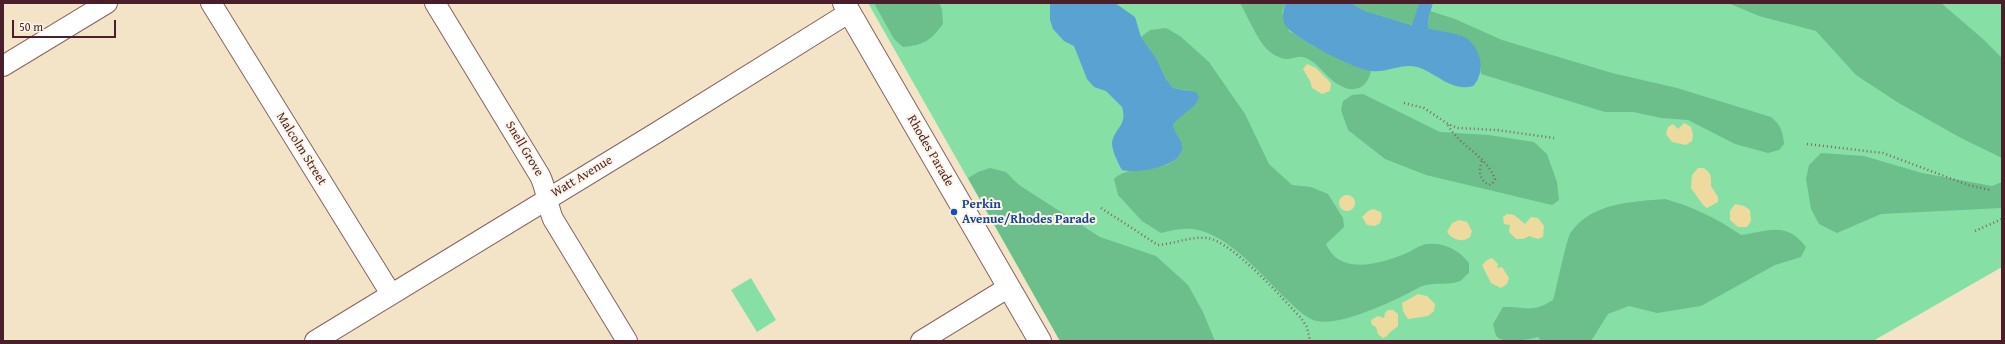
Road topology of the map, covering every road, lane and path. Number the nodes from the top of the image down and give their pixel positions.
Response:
1 (107, 3) edge
2 (211, 3) edge
3 (435, 3) edge
4 (847, 8) edge
5 (3, 66) edge
6 (1404, 103) dead end
7 (1448, 124) junction
8 (1554, 138) dead end
9 (1807, 144) dead end
10 (1482, 160) junction
11 (1990, 190) dead end
12 (547, 198) junction
13 (1101, 208) dead end
14 (2002, 219) edge
15 (1975, 232) dead end
16 (1009, 287) junction
17 (391, 294) junction
18 (315, 341) edge
19 (627, 341) edge
20 (921, 341) edge
21 (1040, 341) edge
22 (1310, 341) edge

1 - 5 street
2 - 17 street, Malcolm Street
3 - 12 street, Snell Grove
4 - 12 street, Watt Avenue
4 - 16 main road, Rhodes Parade
6 - 7 path
7 - 8 path
7 - 10 path
9 - 11 path
10 - 10 path
12 - 17 street, Watt Avenue
12 - 19 street, Snell Grove
13 - 22 path
14 - 15 path
16 - 20 street
16 - 21 main road, Rhodes Parade
17 - 18 street, Watt Avenue

